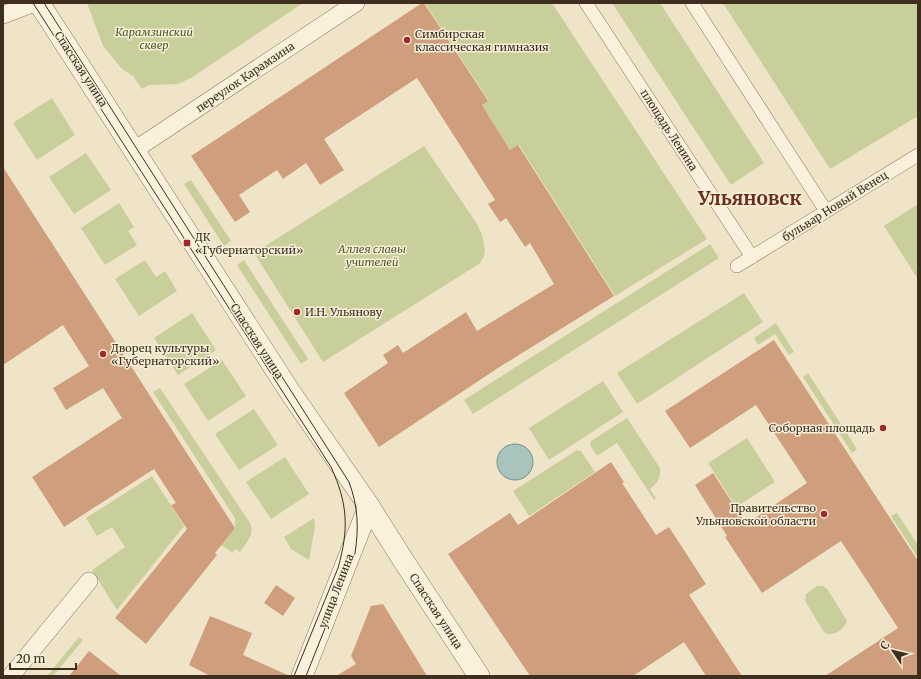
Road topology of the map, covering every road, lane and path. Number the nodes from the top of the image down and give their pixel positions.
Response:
1 (34, 3) edge
2 (39, 3) edge
3 (356, 3) edge
4 (586, 3) edge
5 (692, 3) edge
6 (3, 15) edge
7 (133, 151) junction
8 (918, 155) edge
9 (826, 211) junction
10 (752, 257) junction
11 (737, 266) dead end
12 (369, 506) junction
13 (89, 581) dead end
14 (11, 676) edge
15 (302, 676) edge
16 (479, 676) edge

1 - 6 street
2 - 7 street, Спасская улица
3 - 7 street, переулок Карамзина
4 - 10 street, площадь Ленина
5 - 9 street
7 - 12 street, Спасская улица
8 - 9 street, бульвар Новый Венец
9 - 10 street, бульвар Новый Венец
10 - 11 street, бульвар Новый Венец
12 - 15 street, улица Ленина
12 - 16 street, Спасская улица
13 - 14 street

